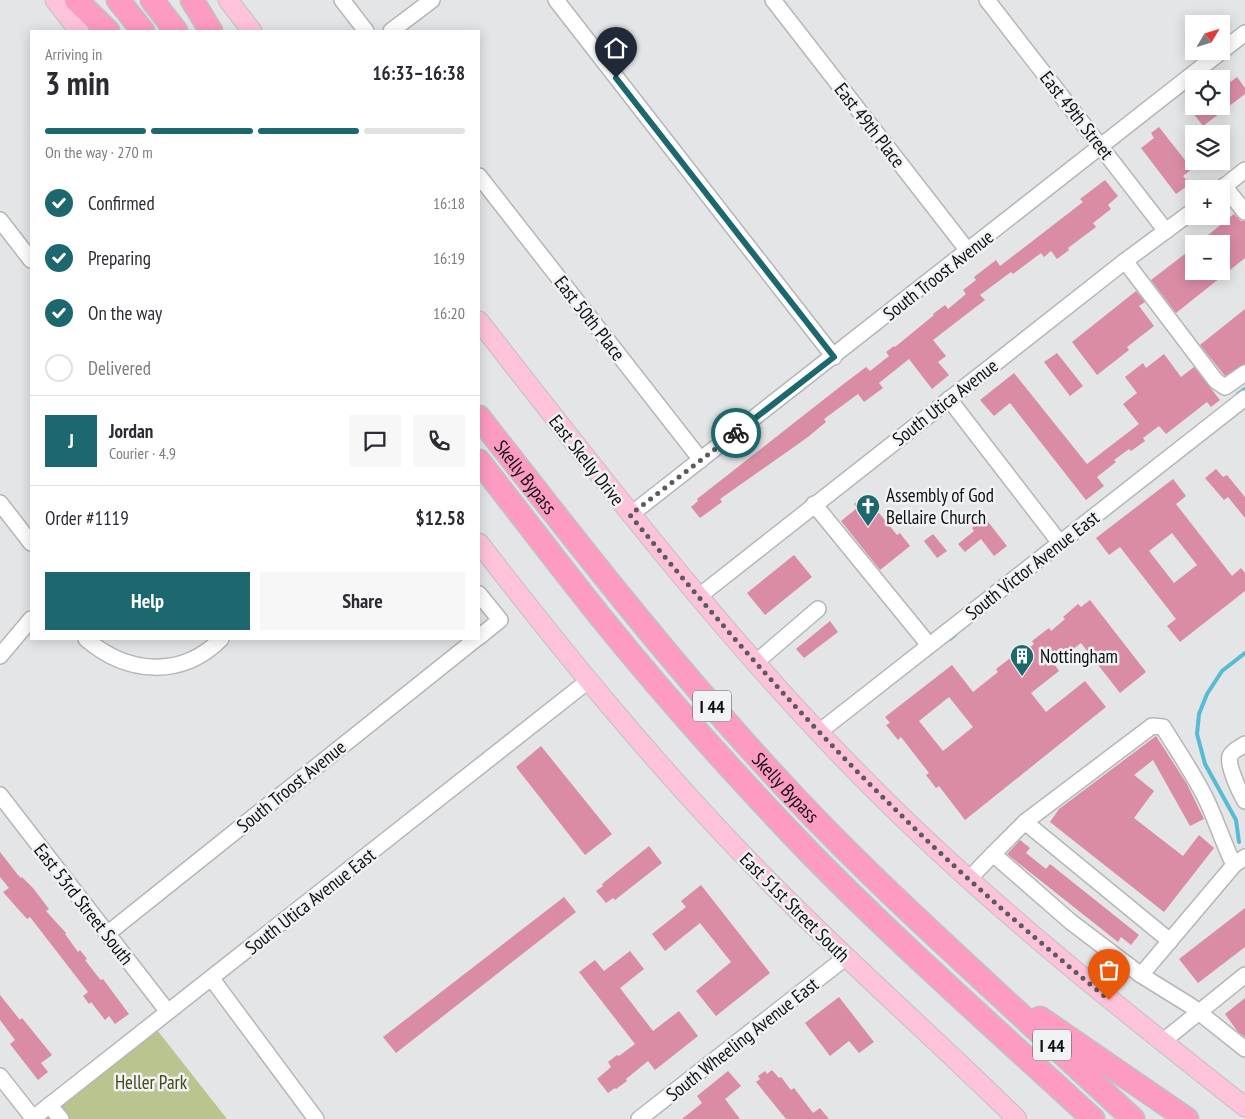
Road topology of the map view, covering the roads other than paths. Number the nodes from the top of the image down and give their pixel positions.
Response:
1 (55, 0) edge
2 (76, 0) edge
3 (118, 0) edge
4 (152, 0) edge
5 (192, 0) edge
6 (228, 0) edge
7 (342, 0) edge
8 (432, 0) edge
9 (556, 0) edge
10 (772, 0) edge
11 (995, 3) edge
12 (78, 30) edge
13 (107, 30) edge
14 (142, 30) edge
15 (175, 30) edge
16 (210, 30) edge
17 (251, 30) edge
18 (365, 30) edge
19 (392, 30) edge
20 (1245, 33) edge
21 (1101, 147) junction
22 (1245, 170) edge
23 (480, 177) edge
24 (1230, 182) edge
25 (1230, 196) edge
26 (1245, 212) edge
27 (1185, 217) edge
28 (0, 220) edge
29 (1166, 231) junction
30 (968, 251) junction
31 (30, 259) edge
32 (1126, 261) junction
33 (480, 322) edge
34 (834, 357) junction
35 (1245, 373) edge
36 (1245, 398) edge
37 (949, 399) junction
38 (480, 419) edge
39 (701, 460) junction
40 (480, 462) edge
41 (0, 503) edge
42 (814, 504) junction
43 (630, 515) junction
44 (30, 542) edge
45 (1060, 543) junction
46 (480, 544) edge
47 (480, 595) edge
48 (698, 597) junction
49 (818, 609) dead end
50 (30, 620) edge
51 (480, 636) edge
52 (87, 640) edge
53 (220, 640) edge
54 (475, 640) edge
55 (929, 645) junction
56 (0, 656) edge
57 (755, 662) junction
58 (588, 681) junction
59 (819, 732) junction
60 (1245, 744) edge
61 (0, 795) edge
62 (1245, 801) edge
63 (1025, 822) junction
64 (993, 854) junction
65 (1239, 861) edge
66 (969, 879) junction
67 (107, 934) junction
68 (1170, 941) junction
69 (845, 958) junction
70 (972, 970) junction
71 (1245, 975) edge
72 (1141, 976) junction
73 (212, 978) junction
74 (168, 1012) junction
75 (1199, 1012) junction
76 (1162, 1042) junction
77 (1245, 1049) edge
78 (1034, 1065) junction
79 (0, 1076) edge
80 (49, 1105) junction
81 (1245, 1107) edge
82 (32, 1119) edge
83 (60, 1119) edge
84 (316, 1119) edge
85 (640, 1119) edge
86 (1017, 1119) edge
87 (1072, 1119) edge
88 (1093, 1119) edge
89 (1133, 1119) edge
90 (1187, 1119) edge

1 - 12 main road
2 - 13 highway
3 - 14 highway
4 - 15 highway
5 - 16 highway
6 - 17 main road
7 - 18 street
8 - 19 street
9 - 34 street
10 - 30 street, East 49th Place
11 - 21 street, East 49th Street
20 - 21 street, South Troost Avenue
21 - 29 street, East 49th Street
21 - 30 street, South Troost Avenue
22 - 24 street
23 - 39 street, East 50th Place
25 - 26 street
27 - 29 street, South Utica Avenue
28 - 31 street
29 - 32 street, South Utica Avenue
30 - 34 street, South Troost Avenue
32 - 35 street
32 - 37 street, South Utica Avenue
33 - 43 main road, East Skelly Drive
34 - 39 street, South Troost Avenue
36 - 45 street, South Victor Avenue East
37 - 42 street, South Utica Avenue
37 - 45 street
38 - 70 highway, Skelly Bypass / I 44
39 - 43 street, South Troost Avenue
40 - 78 highway, Skelly Bypass / I 44
41 - 44 street
42 - 48 street, South Utica Avenue
42 - 55 street
43 - 48 main road, East Skelly Drive
45 - 55 street, South Victor Avenue East
46 - 58 main road
47 - 51 street, South Troost Avenue
48 - 57 main road, East Skelly Drive
49 - 57 street
50 - 56 street
52 - 53 street
54 - 67 street, South Troost Avenue
55 - 59 street, South Victor Avenue East
57 - 59 main road, East Skelly Drive
58 - 69 main road, East 51st Street South
58 - 73 street, South Utica Avenue East
59 - 66 main road, East Skelly Drive
60 - 62 street
61 - 67 street, East 53rd Street South
63 - 64 street
63 - 65 street
63 - 68 street
64 - 66 street
64 - 72 street
65 - 68 street
66 - 76 main road, East Skelly Drive
67 - 74 street, East 53rd Street South
68 - 72 street
69 - 85 street, South Wheeling Avenue East
69 - 86 main road, East 51st Street South
70 - 89 highway, Skelly Bypass / I 44
70 - 90 highway
71 - 75 street
72 - 75 street
73 - 74 street, South Utica Avenue East
73 - 84 street
74 - 80 street, South Utica Avenue East
75 - 76 street
75 - 77 street
76 - 81 main road, East Skelly Drive
78 - 87 highway
78 - 88 highway, Skelly Bypass / I 44
79 - 82 street
80 - 82 street, South Utica Avenue East
80 - 83 street

